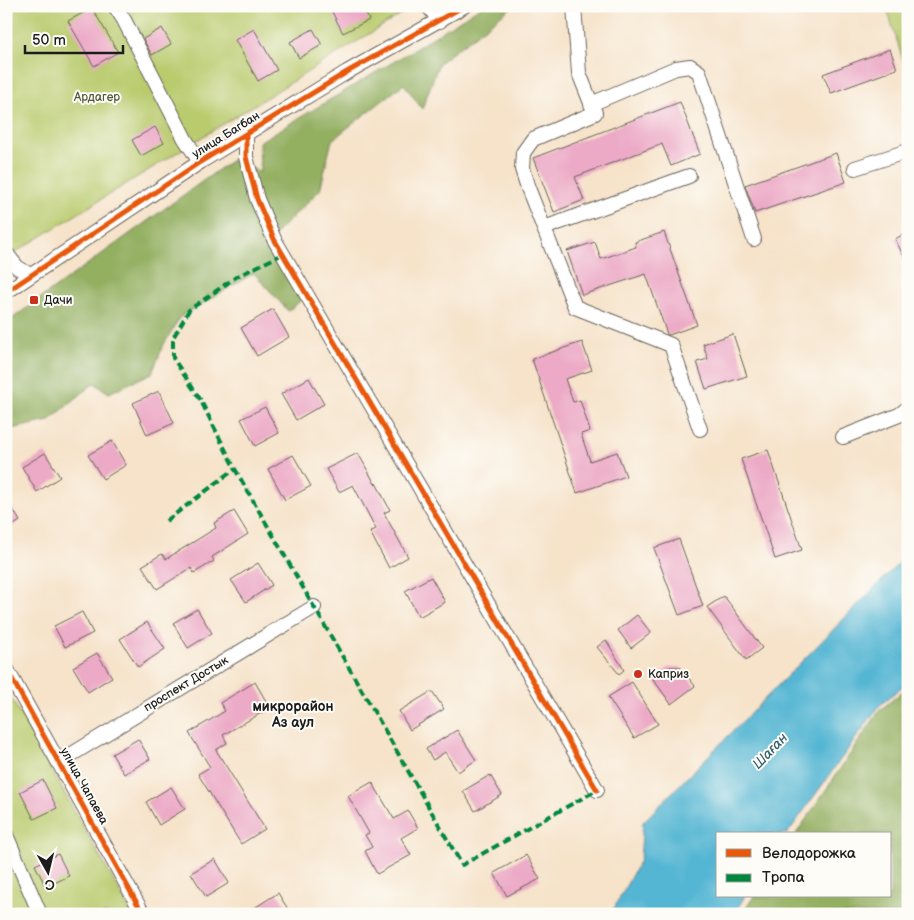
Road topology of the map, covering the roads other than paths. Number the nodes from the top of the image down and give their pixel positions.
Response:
1 (114, 6) edge
2 (428, 6) edge
3 (464, 6) edge
4 (574, 6) edge
5 (440, 21) junction
6 (591, 104) junction
7 (246, 134) junction
8 (908, 151) edge
9 (200, 162) junction
10 (855, 168) dead end
11 (689, 176) dead end
12 (544, 228) junction
13 (754, 239) dead end
14 (6, 253) edge
15 (30, 275) junction
16 (6, 292) edge
17 (908, 408) edge
18 (700, 429) dead end
19 (843, 436) dead end
20 (314, 606) dead end
21 (6, 668) edge
22 (59, 762) junction
23 (597, 790) dead end
24 (6, 835) edge
25 (40, 914) edge
26 (144, 914) edge

1 - 9 street
2 - 5 street
3 - 5 street, улица Багбан
4 - 6 street
5 - 7 street, улица Багбан
6 - 12 street
6 - 13 street
7 - 9 street, улица Багбан
7 - 23 street
8 - 10 street
9 - 15 street, улица Багбан
11 - 12 street
12 - 18 street
14 - 15 street
15 - 16 street, улица Багбан
17 - 19 street
20 - 22 street, проспект Достык
21 - 22 street, улица Чапаева
22 - 26 street, улица Чапаева
24 - 25 street

